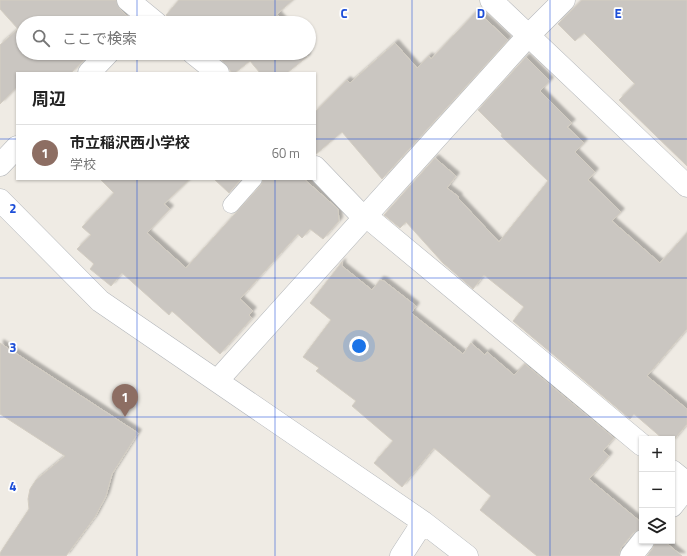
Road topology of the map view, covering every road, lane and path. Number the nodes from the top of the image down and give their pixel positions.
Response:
1 (128, 0) edge
2 (491, 0) edge
3 (564, 0) edge
4 (149, 15) edge
5 (528, 36) junction
6 (101, 60) edge
7 (202, 60) edge
8 (89, 72) edge
9 (217, 72) edge
10 (16, 148) edge
11 (0, 165) edge
12 (316, 168) edge
13 (253, 180) edge
14 (687, 186) edge
15 (0, 200) edge
16 (232, 205) dead end
17 (365, 217) junction
18 (217, 381) junction
19 (639, 443) edge
20 (674, 472) edge
21 (687, 483) edge
22 (687, 487) edge
23 (675, 502) edge
24 (423, 522) junction
25 (641, 544) edge
26 (401, 556) edge
27 (467, 556) edge
28 (631, 556) edge

1 - 4 street
2 - 5 street
3 - 5 street
5 - 14 street
5 - 17 street
6 - 8 street
7 - 9 street
10 - 11 street
12 - 17 street
13 - 16 lane
15 - 18 street
17 - 18 street
17 - 19 street
18 - 24 street
20 - 21 street
22 - 23 street
24 - 26 street
24 - 27 street
25 - 28 street

